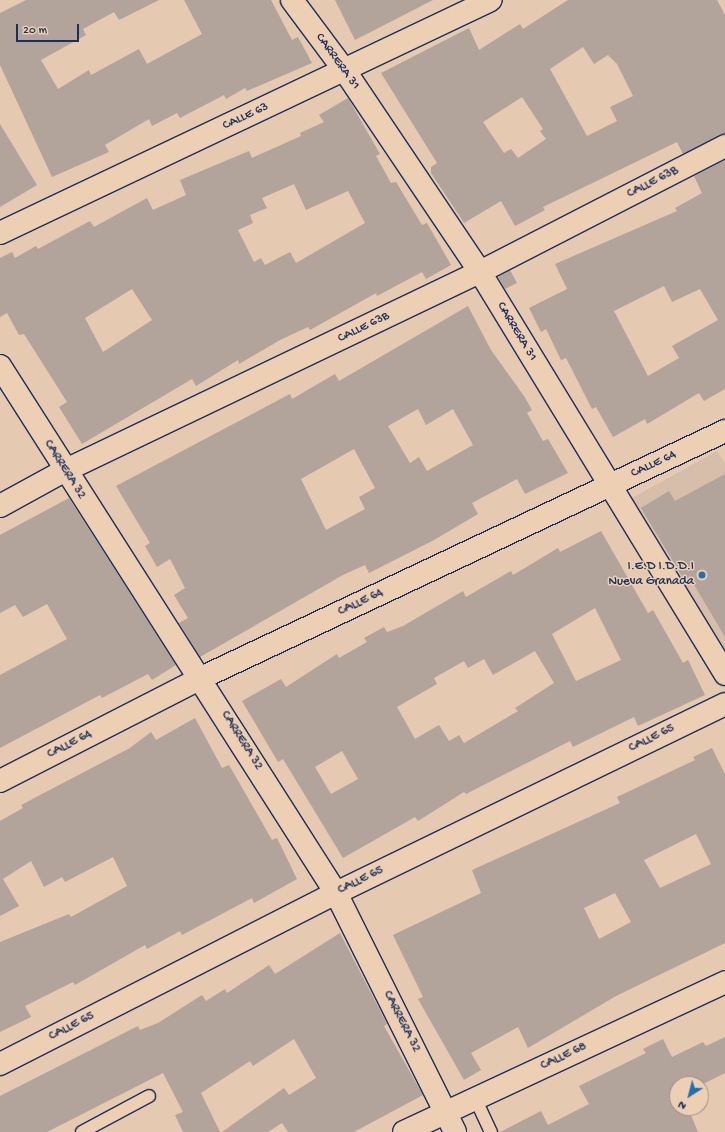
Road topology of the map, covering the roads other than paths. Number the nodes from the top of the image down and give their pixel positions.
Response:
1 (292, 0) edge
2 (491, 0) edge
3 (345, 71) junction
4 (725, 146) edge
5 (0, 233) edge
6 (480, 272) junction
7 (0, 366) edge
8 (725, 431) edge
9 (64, 471) junction
10 (609, 486) junction
11 (0, 506) edge
12 (725, 674) edge
13 (201, 678) junction
14 (725, 704) edge
15 (0, 781) edge
16 (336, 893) junction
17 (725, 982) edge
18 (0, 1064) edge
19 (149, 1096) dead end
20 (476, 1098) junction
21 (446, 1111) junction
22 (82, 1132) edge
23 (404, 1132) edge
24 (455, 1132) edge
25 (491, 1132) edge

1 - 3 street, CARRERA 31
2 - 3 street, CALLE 63
3 - 5 street, CALLE 63
3 - 6 street, CARRERA 31
4 - 6 street, CALLE 63B
6 - 9 street, CALLE 63B
6 - 10 street, CARRERA 31
7 - 9 street, CARRERA 32
8 - 10 street, CALLE 64
9 - 11 street, CALLE 63B
9 - 13 street, CARRERA 32
10 - 12 street, CARRERA 31
10 - 13 street, CALLE 64
13 - 15 street, CALLE 64
13 - 16 street, CARRERA 32
14 - 16 street, CALLE 65
16 - 18 street, CALLE 65
16 - 21 street, CARRERA 32
17 - 20 street, CALLE 68
19 - 22 lane
20 - 21 street, CALLE 68
20 - 25 lane
21 - 23 street, CALLE 68
21 - 24 street, CARRERA 32

